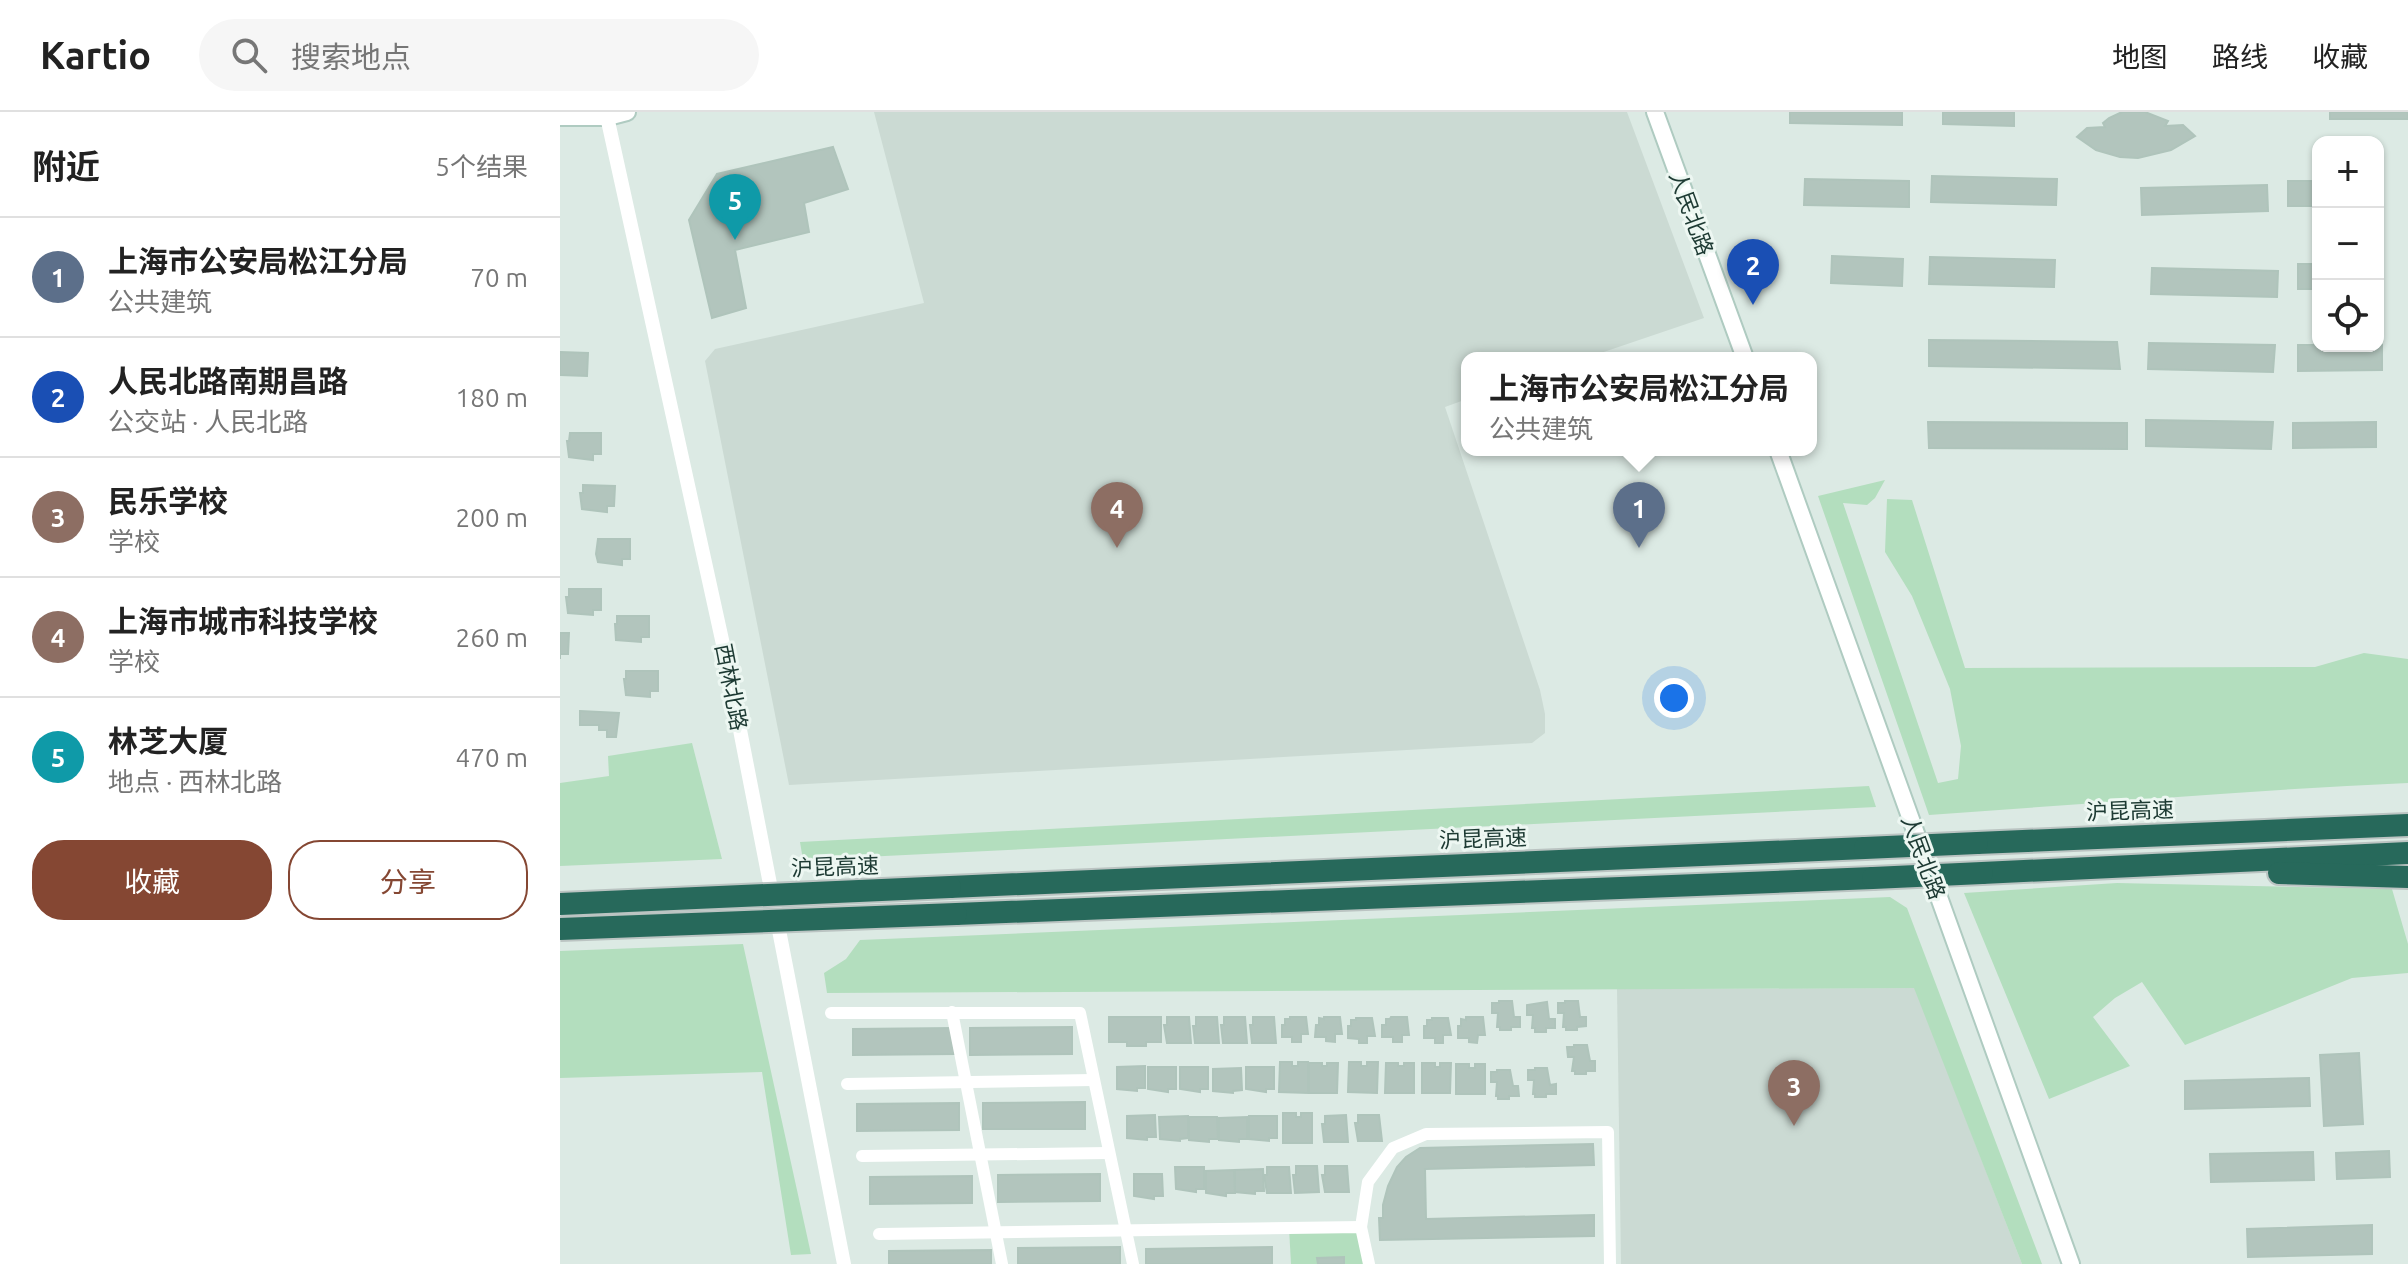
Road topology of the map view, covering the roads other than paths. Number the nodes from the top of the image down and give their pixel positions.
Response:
1 (627, 112) edge
2 (1655, 112) edge
3 (607, 114) edge
4 (560, 117) edge
5 (1743, 352) edge
6 (1780, 456) edge
7 (2408, 813) edge
8 (2408, 825) edge
9 (2133, 836) junction
10 (2408, 853) edge
11 (2134, 867) junction
12 (2408, 877) edge
13 (560, 904) edge
14 (560, 929) edge
15 (952, 1012) junction
16 (831, 1013) dead end
17 (1093, 1080) junction
18 (966, 1082) junction
19 (847, 1084) dead end
20 (1109, 1153) junction
21 (980, 1154) junction
22 (862, 1156) dead end
23 (1361, 1227) junction
24 (1126, 1231) junction
25 (996, 1233) junction
26 (879, 1234) dead end
27 (844, 1264) edge
28 (1002, 1264) edge
29 (1133, 1264) edge
30 (1369, 1264) edge
31 (1610, 1264) edge
32 (2071, 1264) edge

1 - 3 main road
2 - 5 main road, 人民北路
3 - 4 main road
3 - 27 street, 西林北路
6 - 32 main road, 人民北路
7 - 9 highway
8 - 9 highway, 沪昆高速
9 - 13 highway, 沪昆高速, bridge
10 - 11 highway
11 - 12 highway
11 - 14 highway, bridge
15 - 16 street
15 - 17 street
15 - 18 street
17 - 18 street
17 - 20 street
18 - 19 street
18 - 21 street
20 - 21 street
20 - 24 street
21 - 22 street
21 - 25 street
23 - 24 street
23 - 30 street
23 - 31 street
24 - 25 street
24 - 29 street
25 - 26 street
25 - 28 street

